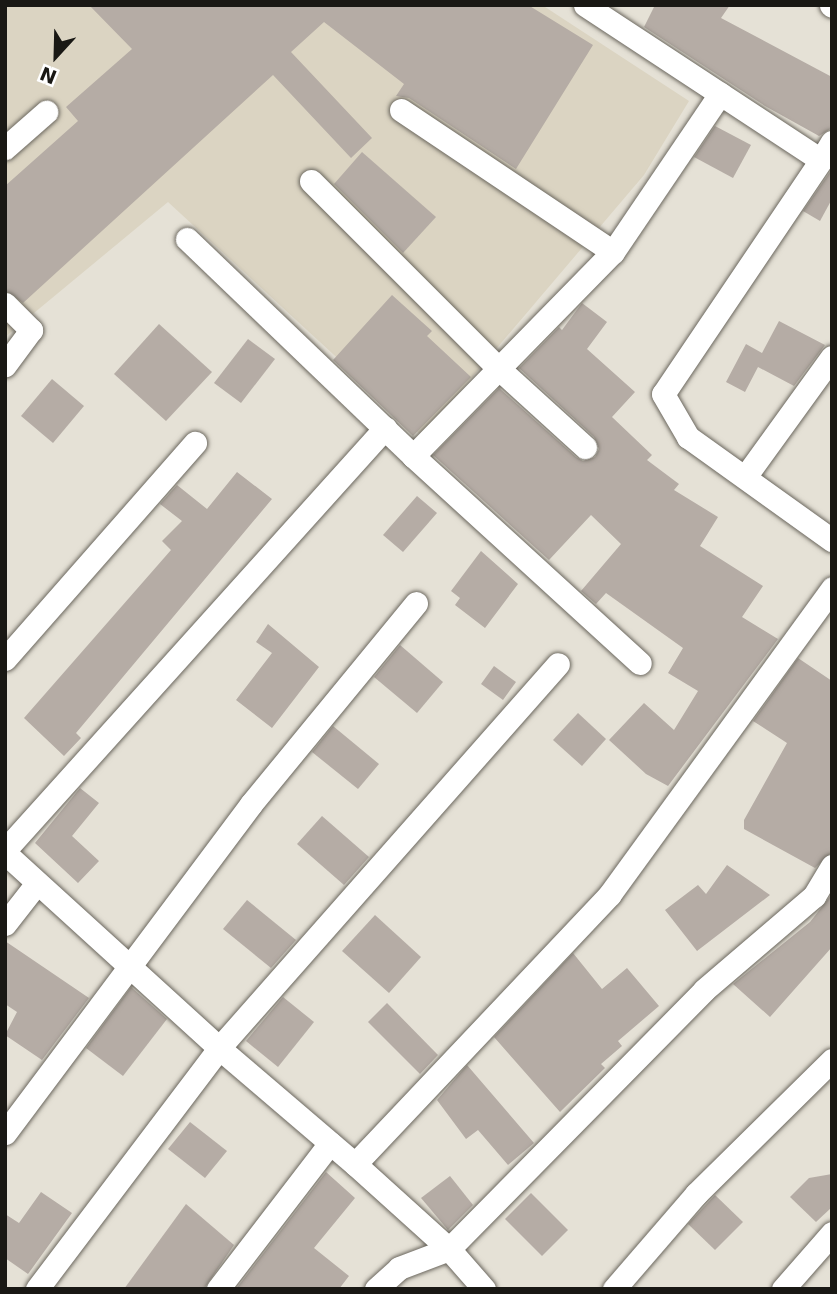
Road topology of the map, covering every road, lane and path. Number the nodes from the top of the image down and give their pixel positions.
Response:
1 (585, 5) edge
2 (720, 94) junction
3 (401, 110) dead end
4 (46, 113) dead end
5 (5, 148) edge
6 (826, 151) edge
7 (311, 181) dead end
8 (187, 239) dead end
9 (613, 252) junction
10 (5, 304) edge
11 (832, 357) edge
12 (5, 365) edge
13 (497, 367) junction
14 (384, 428) junction
15 (195, 443) dead end
16 (585, 447) dead end
17 (413, 456) junction
18 (745, 477) junction
19 (832, 540) edge
20 (832, 588) edge
21 (416, 603) dead end
22 (5, 659) edge
23 (640, 663) dead end
24 (558, 664) dead end
25 (5, 851) edge
26 (832, 866) edge
27 (37, 883) junction
28 (5, 925) edge
29 (129, 966) junction
30 (219, 1048) junction
31 (832, 1060) edge
32 (5, 1133) edge
33 (330, 1143) junction
34 (355, 1164) junction
35 (832, 1233) edge
36 (449, 1249) junction
37 (483, 1288) edge
38 (37, 1289) edge
39 (218, 1289) edge
40 (376, 1289) edge
41 (614, 1289) edge
42 (783, 1289) edge

1 - 2 street
2 - 6 street
2 - 9 street
3 - 9 street
4 - 5 street
6 - 18 street
7 - 13 street
8 - 14 street
9 - 13 street
10 - 12 street
11 - 18 street
13 - 16 street
13 - 17 street
14 - 17 street
14 - 25 street
15 - 22 street
17 - 23 street
18 - 19 street
20 - 34 street
21 - 29 street
24 - 30 street
25 - 27 street
26 - 36 street
27 - 28 street
27 - 29 street
29 - 30 street
29 - 32 street
30 - 33 street
30 - 38 street
31 - 41 street
33 - 34 street
33 - 39 street
34 - 36 street
35 - 42 street
36 - 37 street
36 - 40 street

